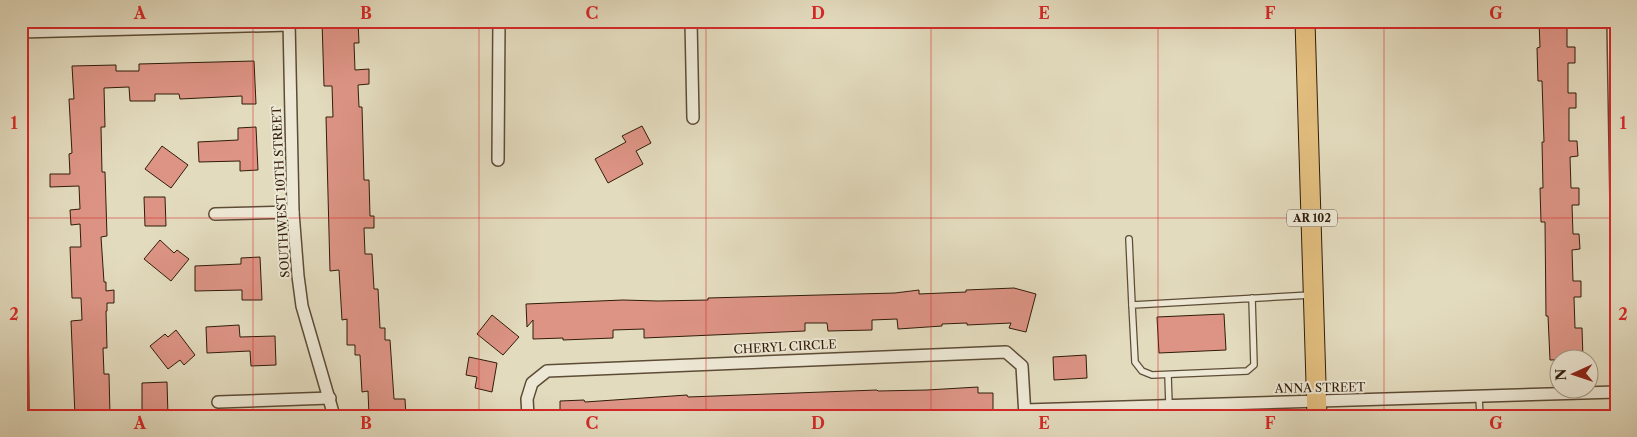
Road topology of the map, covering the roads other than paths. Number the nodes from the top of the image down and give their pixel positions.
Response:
1 (499, 21) edge
2 (691, 21) edge
3 (1306, 21) edge
4 (1612, 21) edge
5 (289, 23) edge
6 (21, 32) edge
7 (692, 118) dead end
8 (498, 160) dead end
9 (1616, 196) edge
10 (293, 212) junction
11 (216, 214) dead end
12 (1129, 239) dead end
13 (21, 280) edge
14 (1314, 295) junction
15 (1252, 298) junction
16 (1132, 305) junction
17 (1168, 375) junction
18 (1616, 392) edge
19 (1479, 397) junction
20 (330, 398) junction
21 (218, 402) dead end
22 (1176, 407) junction
23 (1316, 409) edge
24 (1025, 413) edge
25 (23, 416) edge
26 (334, 416) edge
27 (528, 416) edge
28 (1480, 416) edge

1 - 8 street
2 - 7 street
3 - 14 main road, AR 102
4 - 9 street
5 - 6 street
5 - 10 street, SOUTHWEST 10TH STREET
10 - 11 street
10 - 20 street, SOUTHWEST 10TH STREET
12 - 16 lane
13 - 25 street
14 - 15 lane
14 - 23 main road, AR 102
15 - 16 lane
15 - 17 lane
16 - 17 lane
17 - 22 lane
18 - 19 street, ANNA STREET
19 - 23 street, ANNA STREET
19 - 28 lane
20 - 21 street
20 - 26 street, SOUTHWEST 10TH STREET
22 - 23 street, ANNA STREET
22 - 24 street, ANNA STREET
24 - 27 street, CHERYL CIRCLE

